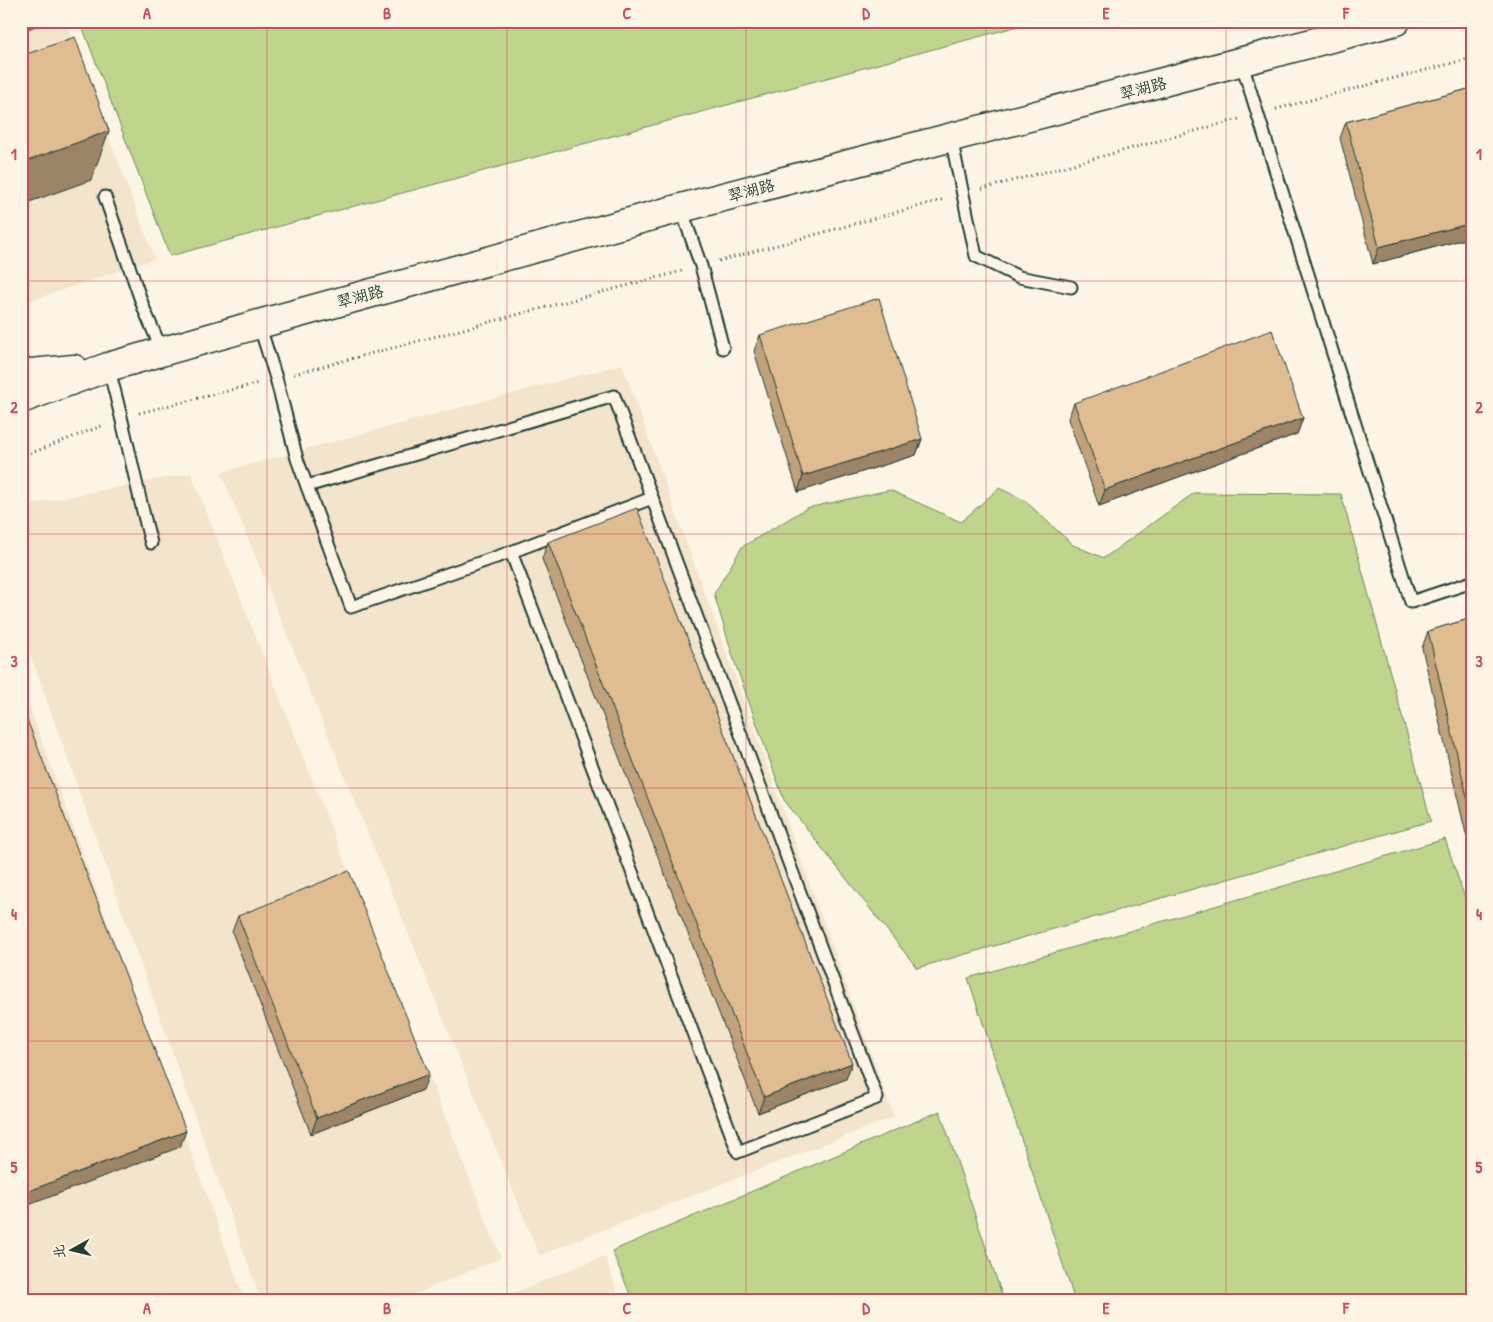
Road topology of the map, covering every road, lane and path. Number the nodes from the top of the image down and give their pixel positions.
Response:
1 (1396, 21) edge
2 (1472, 58) edge
3 (1241, 61) junction
4 (1256, 114) junction
5 (951, 138) junction
6 (962, 194) junction
7 (105, 197) dead end
8 (681, 208) junction
9 (701, 266) junction
10 (1071, 287) dead end
11 (259, 324) junction
12 (723, 348) dead end
13 (163, 352) junction
14 (108, 367) junction
15 (21, 374) edge
16 (276, 378) junction
17 (21, 399) edge
18 (123, 417) junction
19 (21, 457) edge
20 (307, 486) junction
21 (652, 498) junction
22 (151, 543) dead end
23 (512, 552) junction
24 (1472, 582) edge

1 - 3 street, 翠湖路
2 - 4 path
3 - 4 lane
3 - 5 street, 翠湖路
4 - 6 path
4 - 24 lane
5 - 6 lane
5 - 8 street, 翠湖路
6 - 9 path
6 - 10 lane
7 - 13 lane
8 - 9 lane
8 - 11 street, 翠湖路
9 - 12 lane
9 - 16 path
11 - 13 street, 翠湖路
11 - 16 lane
13 - 14 street, 翠湖路
14 - 15 street, 翠湖路
14 - 17 street, 翠湖路
14 - 18 lane
16 - 18 path
16 - 20 lane
18 - 19 path
18 - 22 lane
20 - 21 lane
20 - 23 lane
21 - 23 lane
21 - 23 lane

